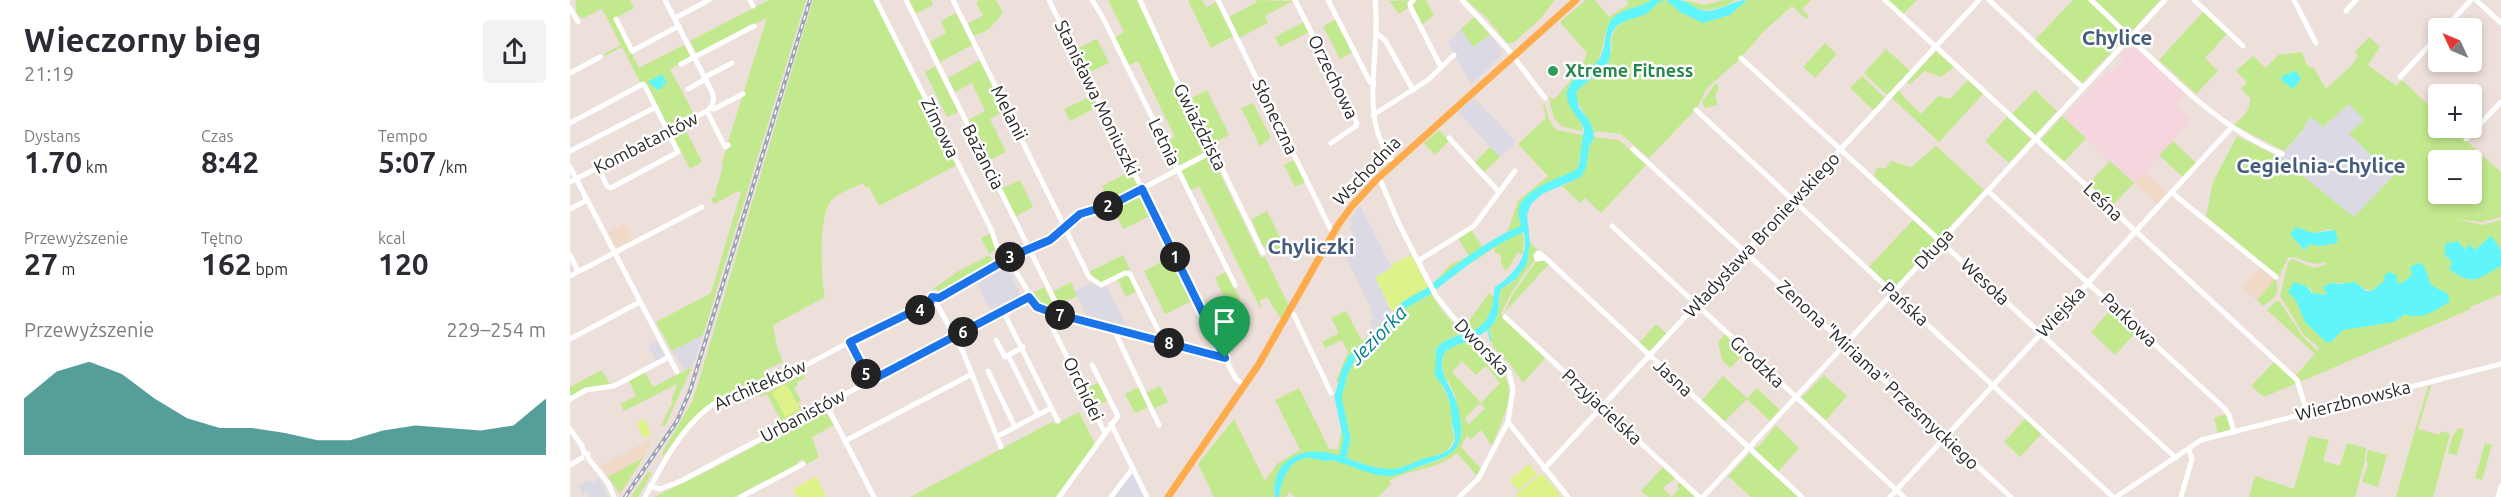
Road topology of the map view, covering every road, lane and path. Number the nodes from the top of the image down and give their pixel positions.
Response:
1 (665, 0) edge
2 (709, 0) edge
3 (876, 0) edge
4 (906, 0) edge
5 (953, 0) edge
6 (1049, 0) edge
7 (1092, 0) edge
8 (1140, 0) edge
9 (1218, 0) edge
10 (1295, 0) edge
11 (1328, 0) edge
12 (1375, 0) edge
13 (1413, 0) edge
14 (1462, 0) edge
15 (1569, 0) edge
16 (1576, 0) edge
17 (1885, 0) edge
18 (1979, 0) edge
19 (1989, 0) edge
20 (2091, 0) edge
21 (2164, 0) edge
22 (2194, 0) edge
23 (2294, 0) edge
24 (2356, 0) edge
25 (2471, 0) edge
26 (2476, 0) edge
27 (570, 8) edge
28 (2346, 11) dead end
29 (675, 18) junction
30 (2454, 18) edge
31 (616, 19) dead end
32 (578, 22) dead end
33 (2501, 23) edge
34 (679, 26) junction
35 (754, 26) dead end
36 (1376, 33) junction
37 (2131, 37) junction
38 (2316, 43) dead end
39 (2243, 46) dead end
40 (1935, 47) junction
41 (2428, 47) edge
42 (1511, 54) junction
43 (1454, 55) dead end
44 (600, 57) dead end
45 (694, 57) junction
46 (1741, 58) dead end
47 (732, 63) dead end
48 (681, 64) dead end
49 (1441, 67) junction
50 (570, 73) edge
51 (2400, 76) dead end
52 (706, 78) junction
53 (1374, 84) junction
54 (2083, 88) junction
55 (688, 89) dead end
56 (1413, 90) junction
57 (743, 94) dead end
58 (1545, 98) dead end
59 (2501, 102) edge
60 (656, 107) junction
61 (708, 110) junction
62 (1696, 110) dead end
63 (1373, 115) junction
64 (570, 123) edge
65 (2232, 127) junction
66 (669, 131) junction
67 (1449, 138) dead end
68 (2036, 139) junction
69 (2466, 139) dead end
70 (1331, 143) dead end
71 (728, 145) dead end
72 (1633, 149) dead end
73 (1841, 150) junction
74 (570, 151) edge
75 (1213, 151) junction
76 (2282, 154) dead end
77 (1394, 163) junction
78 (570, 167) edge
79 (598, 167) junction
80 (1177, 170) junction
81 (1515, 171) dead end
82 (1377, 179) junction
83 (573, 180) edge
84 (1142, 189) junction
85 (1988, 191) junction
86 (1499, 192) junction
87 (2172, 193) junction
88 (587, 200) junction
89 (1794, 201) junction
90 (702, 207) dead end
91 (570, 209) edge
92 (1065, 226) junction
93 (1612, 226) dead end
94 (2136, 232) junction
95 (1333, 234) junction
96 (1941, 242) junction
97 (1029, 249) junction
98 (615, 253) junction
99 (1263, 253) dead end
100 (1745, 253) junction
101 (570, 255) edge
102 (1545, 258) dead end
103 (1006, 259) junction
104 (1418, 261) junction
105 (578, 271) junction
106 (570, 276) edge
107 (2276, 277) dead end
108 (2089, 283) junction
109 (1235, 285) dead end
110 (1893, 293) junction
111 (1029, 297) junction
112 (939, 298) junction
113 (638, 303) dead end
114 (930, 303) junction
115 (1697, 305) junction
116 (938, 306) junction
117 (1003, 310) junction
118 (1289, 311) junction
119 (1050, 312) junction
120 (1057, 314) junction
121 (1505, 317) dead end
122 (1113, 328) junction
123 (2041, 335) junction
124 (955, 336) junction
125 (570, 339) edge
126 (996, 340) dead end
127 (1160, 341) junction
128 (850, 342) junction
129 (1845, 345) junction
130 (1023, 347) junction
131 (1649, 356) junction
132 (669, 357) junction
133 (1225, 358) junction
134 (1010, 359) dead end
135 (2501, 364) edge
136 (1092, 365) dead end
137 (988, 371) dead end
138 (677, 372) dead end
139 (972, 374) junction
140 (870, 381) junction
141 (1994, 385) junction
142 (1245, 386) junction
143 (1331, 393) dead end
144 (1796, 398) junction
145 (570, 399) edge
146 (826, 404) junction
147 (1602, 407) junction
148 (1052, 408) junction
149 (2307, 412) junction
150 (1038, 415) junction
151 (1058, 421) dead end
152 (1508, 422) junction
153 (1112, 424) junction
154 (1160, 425) dead end
155 (1015, 427) junction
156 (570, 429) edge
157 (2234, 432) junction
158 (1105, 433) junction
159 (1000, 435) dead end
160 (1946, 437) junction
161 (845, 441) junction
162 (1001, 447) dead end
163 (1750, 448) junction
164 (2188, 450) junction
165 (585, 456) junction
166 (2176, 458) junction
167 (803, 464) dead end
168 (570, 465) edge
169 (1133, 468) junction
170 (1544, 469) junction
171 (650, 486) junction
172 (2501, 486) edge
173 (1896, 490) junction
174 (744, 496) edge
175 (614, 497) edge
176 (645, 497) edge
177 (874, 497) edge
178 (1059, 497) edge
179 (1111, 497) edge
180 (1147, 497) edge
181 (1168, 497) edge
182 (1459, 497) edge
183 (1568, 497) edge
184 (1701, 497) edge
185 (1802, 497) edge
186 (1890, 497) edge
187 (1904, 497) edge
188 (2011, 497) edge
189 (2115, 497) edge
190 (2181, 497) edge
191 (2498, 497) edge

1 - 29 street, Kombatantów
2 - 29 street
3 - 103 street, Zimowa
4 - 97 street, Bażancia
5 - 92 street, Melanii
6 - 84 street, Stanisława Moniuszki
7 - 80 street, Letnia
8 - 75 street, Gwiaździsta
9 - 95 street, Słoneczna
10 - 70 street, Orzechowa
11 - 53 street
12 - 36 street
13 - 49 street
14 - 42 street
15 - 42 main road
16 - 42 main road
17 - 40 street, Leśna
18 - 40 street, Władysława Broniewskiego
19 - 54 street
20 - 37 street
21 - 37 street, Długa
22 - 39 street
23 - 38 street
24 - 28 street
25 - 30 street
26 - 33 street
27 - 32 street
29 - 34 street, Kombatantów
31 - 34 street
34 - 45 street, Kombatantów
35 - 45 street
36 - 53 street
36 - 56 street
37 - 54 street, Długa
37 - 65 street
40 - 68 street, Leśna
40 - 73 street, Władysława Broniewskiego
41 - 51 street
42 - 58 street
42 - 77 main road, Wschodnia
43 - 49 street
44 - 50 street
45 - 48 street
45 - 52 street, Kombatantów
46 - 73 street, Wesoła
47 - 52 street
49 - 56 street
52 - 55 street
52 - 61 street, Kombatantów
53 - 63 street
54 - 68 street, Długa
56 - 63 street
57 - 61 street
59 - 69 street
60 - 64 street
60 - 66 street
60 - 74 street
61 - 66 street, Kombatantów
61 - 71 street
62 - 89 street, Pańska
63 - 77 street
65 - 76 street
65 - 87 street, Wiejska
66 - 79 street, Kombatantów
66 - 79 street
67 - 86 street
68 - 85 street, Długa
68 - 94 street, Leśna
72 - 100 street, Zenona "Miriama" Przesmyckiego
73 - 89 street, Władysława Broniewskiego
73 - 96 street, Wesoła
75 - 80 street
75 - 99 street, Gwiaździsta
77 - 82 main road, Wschodnia
78 - 83 street
79 - 83 street, Kombatantów
80 - 84 street
80 - 109 street, Letnia
81 - 86 street
82 - 95 main road, Wschodnia
82 - 104 street, Dworska
83 - 88 street
84 - 92 street
84 - 133 street, Stanisława Moniuszki
85 - 96 street, Długa
85 - 108 street, Parkowa
86 - 104 street
87 - 94 street, Wiejska
87 - 107 street
88 - 91 street
88 - 98 street
89 - 100 street, Władysława Broniewskiego
89 - 110 street, Pańska
90 - 98 street
92 - 97 street
92 - 127 street, Melanii
93 - 115 street, Grodzka
94 - 108 street, Wiejska
94 - 149 street, Leśna
95 - 118 main road, Wschodnia
96 - 110 street, Długa
96 - 123 street, Wesoła
97 - 103 street
97 - 120 street, Bażancia
98 - 105 street
98 - 132 street
100 - 115 street, Władysława Broniewskiego
100 - 129 street, Zenona "Miriama" Przesmyckiego
101 - 105 street
102 - 131 street, Jasna
103 - 111 street, Zimowa
103 - 112 street
104 - 152 street, Dworska
105 - 106 street
108 - 123 street, Wiejska
108 - 157 street, Parkowa
110 - 129 street, Długa
110 - 141 street, Pańska
111 - 117 street, Urbanistów
111 - 119 street
112 - 114 street, Architektów
112 - 116 street
113 - 125 street
114 - 116 street
114 - 128 street, Architektów
115 - 131 street, Władysława Broniewskiego
115 - 144 street, Grodzka
116 - 124 street
117 - 124 street, Urbanistów
117 - 130 street
118 - 142 main road, Wschodnia
118 - 143 street
119 - 120 street
119 - 158 street, Orchidei
120 - 122 street
121 - 147 street, Przyjacielska
122 - 127 street
122 - 154 street
123 - 141 street, Wiejska
123 - 166 street, Wesoła
124 - 139 street
124 - 140 street, Urbanistów
126 - 130 street
127 - 133 street
128 - 140 street
128 - 171 street, Architektów
129 - 144 street, Długa
129 - 160 street, Zenona "Miriama" Przesmyckiego
130 - 148 street
131 - 147 street, Władysława Broniewskiego
131 - 163 street, Jasna
132 - 138 street
132 - 145 street
133 - 142 street, Stanisława Moniuszki
134 - 150 street
135 - 149 street, Wierzbnowska
136 - 153 street
137 - 155 street
139 - 161 street
139 - 162 street
140 - 146 street, Urbanistów
141 - 160 street, Wiejska
141 - 189 street, Pańska
142 - 181 main road, Wschodnia
144 - 163 street, Długa
144 - 173 street, Grodzka
146 - 161 street
146 - 171 street, Urbanistów
147 - 170 street, Władysława Broniewskiego
147 - 184 street, Przyjacielska
148 - 150 street
148 - 151 street
149 - 157 street, Wierzbnowska
150 - 155 street
152 - 170 street
152 - 182 street, Dworska
153 - 158 street
153 - 169 street
155 - 159 street
156 - 165 street
157 - 164 street, Wierzbnowska
158 - 178 street
160 - 173 street, Wiejska
160 - 188 street, Zenona "Miriama" Przesmyckiego
161 - 177 street
163 - 184 street, Długa
163 - 185 street, Jasna
164 - 166 street, Wierzbnowska
164 - 190 street
165 - 168 street
165 - 175 street
166 - 189 street, Wierzbnowska
167 - 174 street
169 - 179 street
169 - 180 street
170 - 183 street
171 - 176 street
172 - 191 street
173 - 186 street, Wiejska
173 - 187 street, Grodzka

